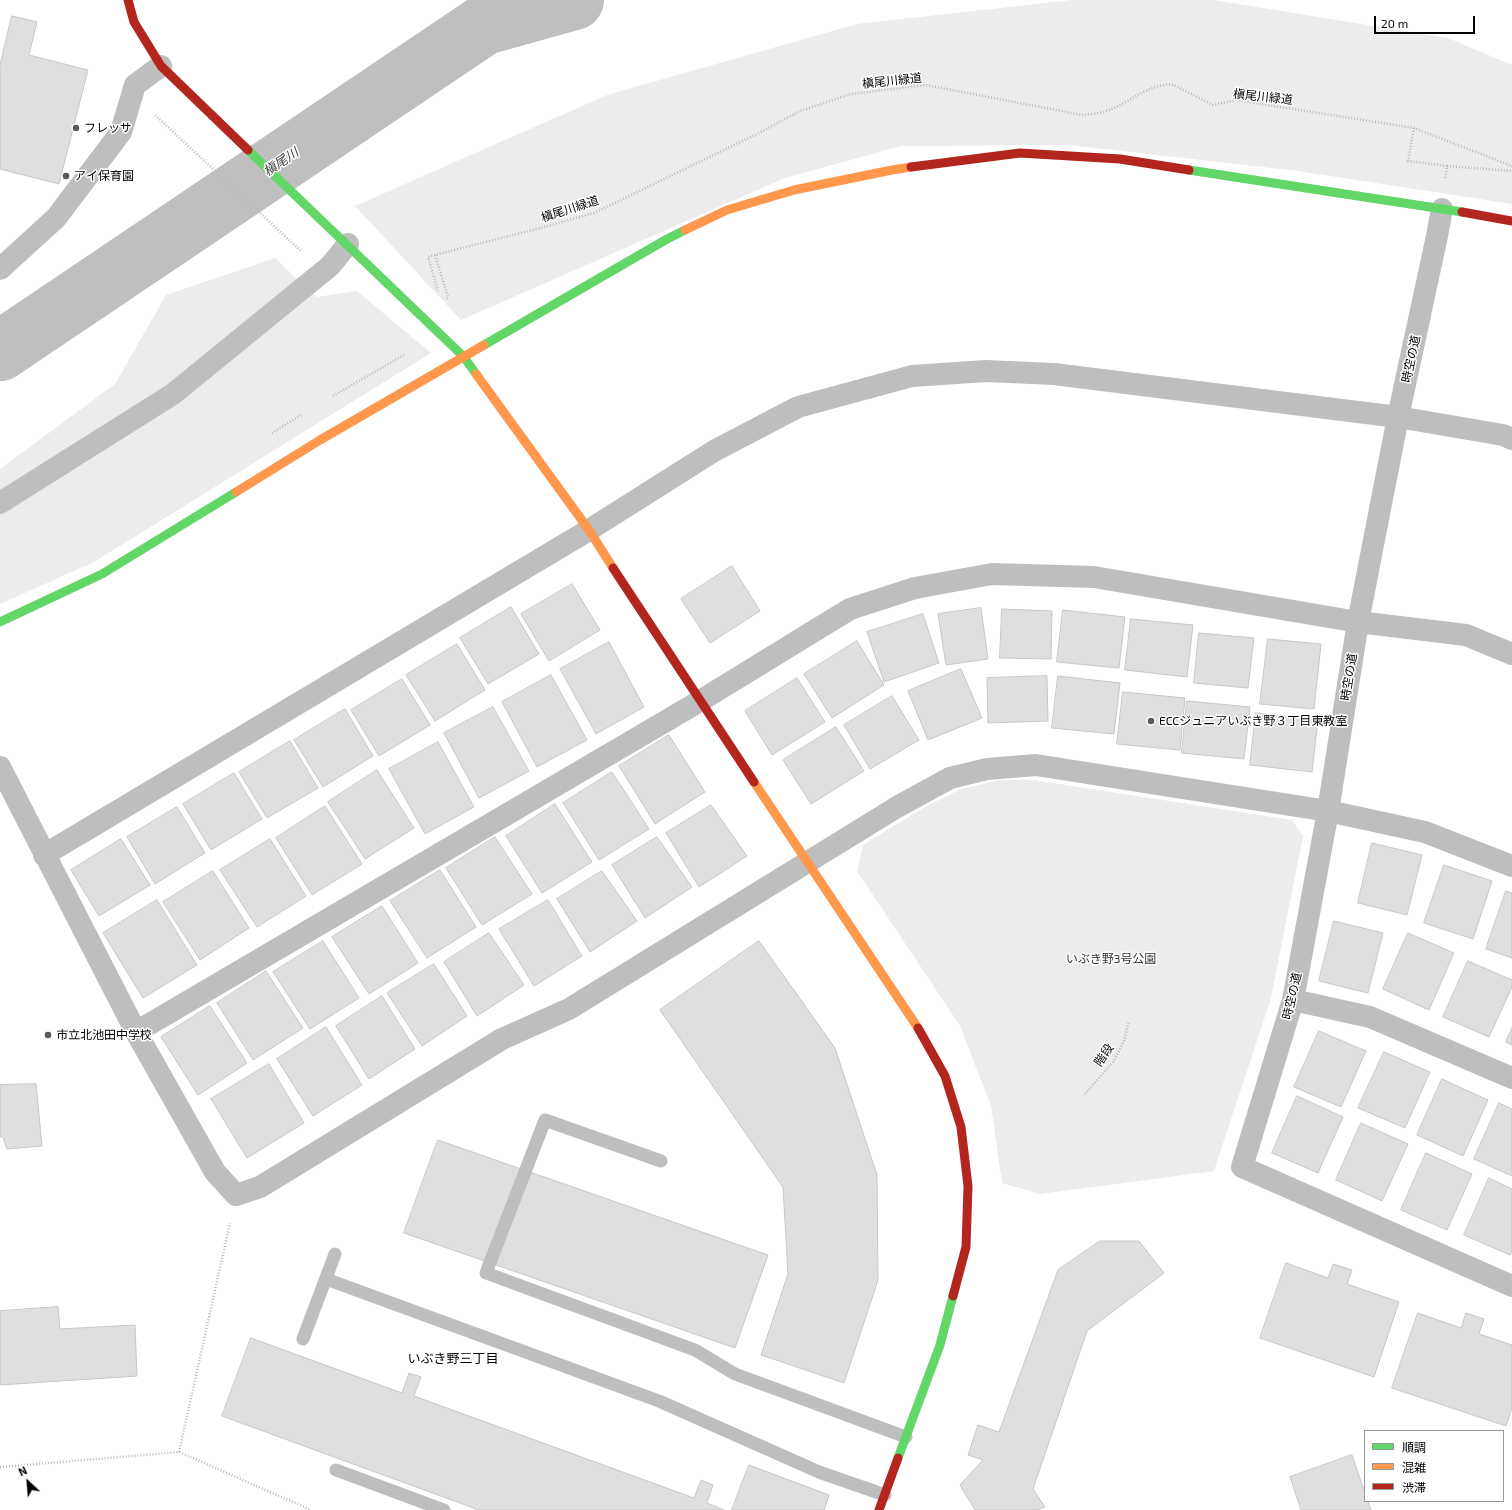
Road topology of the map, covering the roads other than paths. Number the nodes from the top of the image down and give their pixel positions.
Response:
1 (128, 0) edge
2 (161, 66) junction
3 (1442, 209) junction
4 (1512, 221) edge
5 (348, 244) junction
6 (0, 269) edge
7 (464, 357) junction
8 (1398, 416) junction
9 (1512, 439) edge
10 (0, 503) edge
11 (589, 530) junction
12 (0, 622) edge
13 (1358, 622) junction
14 (1512, 654) edge
15 (700, 701) junction
16 (0, 767) edge
17 (1328, 811) junction
18 (44, 855) junction
19 (808, 862) junction
20 (1512, 866) edge
21 (1293, 1000) junction
22 (136, 1032) junction
23 (1512, 1078) edge
24 (661, 1161) dead end
25 (335, 1254) dead end
26 (326, 1279) junction
27 (1512, 1286) edge
28 (303, 1339) dead end
29 (906, 1437) junction
30 (336, 1470) dead end
31 (884, 1495) junction
32 (444, 1510) edge
33 (879, 1510) edge

1 - 2 street
2 - 5 street
2 - 6 street
3 - 4 street
3 - 7 street
3 - 8 street, 時空の道
5 - 7 street
5 - 10 street
7 - 11 street
7 - 12 street
8 - 9 street
8 - 11 street
8 - 13 street, 時空の道
11 - 15 street
11 - 18 street
13 - 14 street
13 - 15 street
13 - 17 street, 時空の道
15 - 19 street
15 - 22 street
16 - 18 street
17 - 19 street
17 - 20 street
17 - 21 street, 時空の道
18 - 22 street
19 - 22 street
19 - 29 street
21 - 23 street
21 - 27 street, 時空の道
24 - 29 lane
25 - 26 lane
26 - 28 lane
26 - 31 lane
29 - 31 street
30 - 32 lane
31 - 33 street

